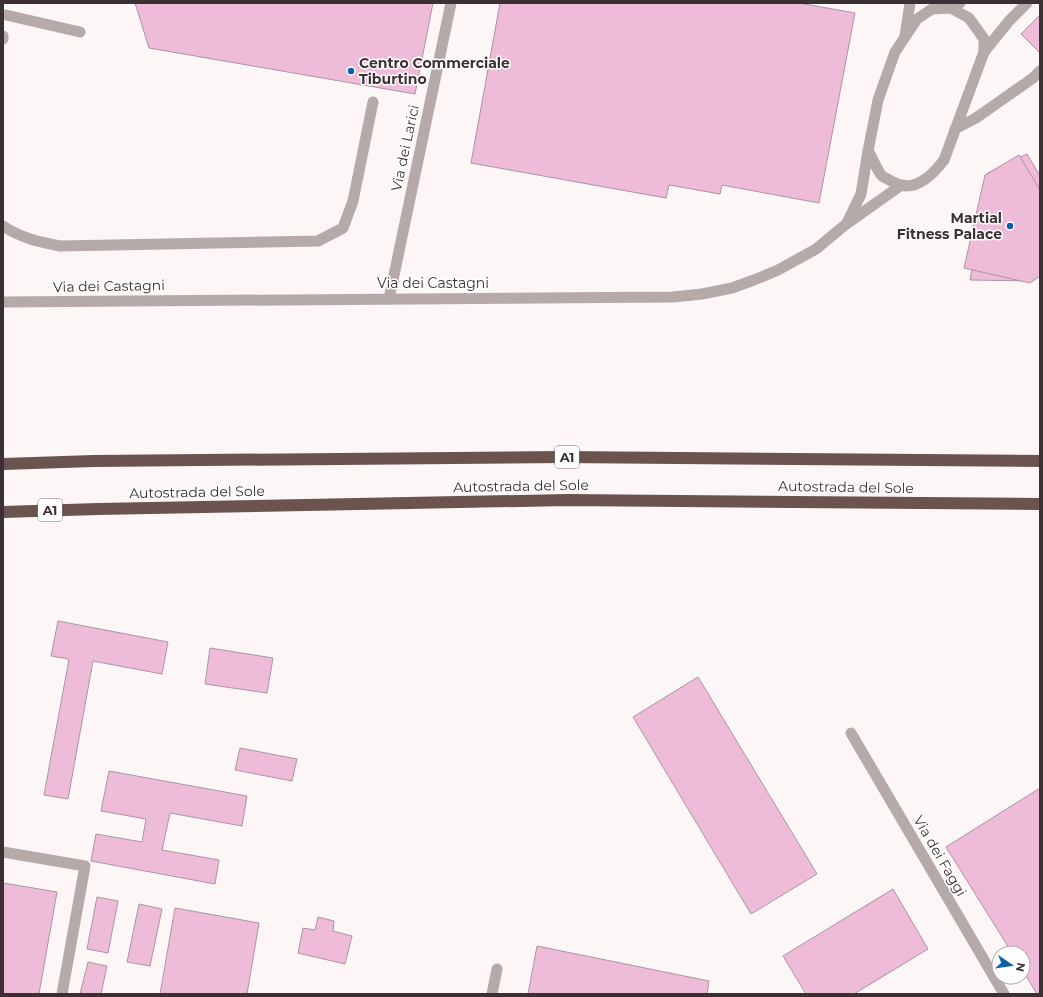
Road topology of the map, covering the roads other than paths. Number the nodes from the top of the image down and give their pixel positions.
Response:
1 (451, 3) edge
2 (910, 3) edge
3 (1027, 3) edge
4 (953, 5) edge
5 (6, 15) dead end
6 (80, 32) dead end
7 (905, 36) junction
8 (984, 52) junction
9 (1040, 71) edge
10 (372, 102) dead end
11 (955, 129) junction
12 (868, 151) junction
13 (900, 186) junction
14 (3, 226) edge
15 (845, 226) junction
16 (389, 299) junction
17 (3, 302) edge
18 (1040, 461) edge
19 (3, 464) edge
20 (1040, 504) edge
21 (3, 512) edge
22 (851, 733) dead end
23 (3, 852) edge
24 (497, 969) dead end
25 (62, 994) edge
26 (492, 994) edge
27 (1004, 994) edge

1 - 16 street, Via dei Larici
2 - 7 street
3 - 8 street, Via dei Castagni
4 - 7 street, Via dei Castagni
4 - 8 street, Via dei Castagni
5 - 6 street
7 - 12 street, Via dei Castagni
8 - 11 street, Via dei Castagni
9 - 11 street
10 - 14 street
11 - 13 street, Via dei Castagni
12 - 13 street
12 - 15 street, Via dei Castagni
13 - 15 street, Via dei Castagni
15 - 16 street, Via dei Castagni
16 - 17 street, Via dei Castagni
18 - 19 highway, Autostrada del Sole / A1
20 - 21 highway, Autostrada del Sole / A1
22 - 27 street, Via dei Faggi
23 - 25 street
24 - 26 street

